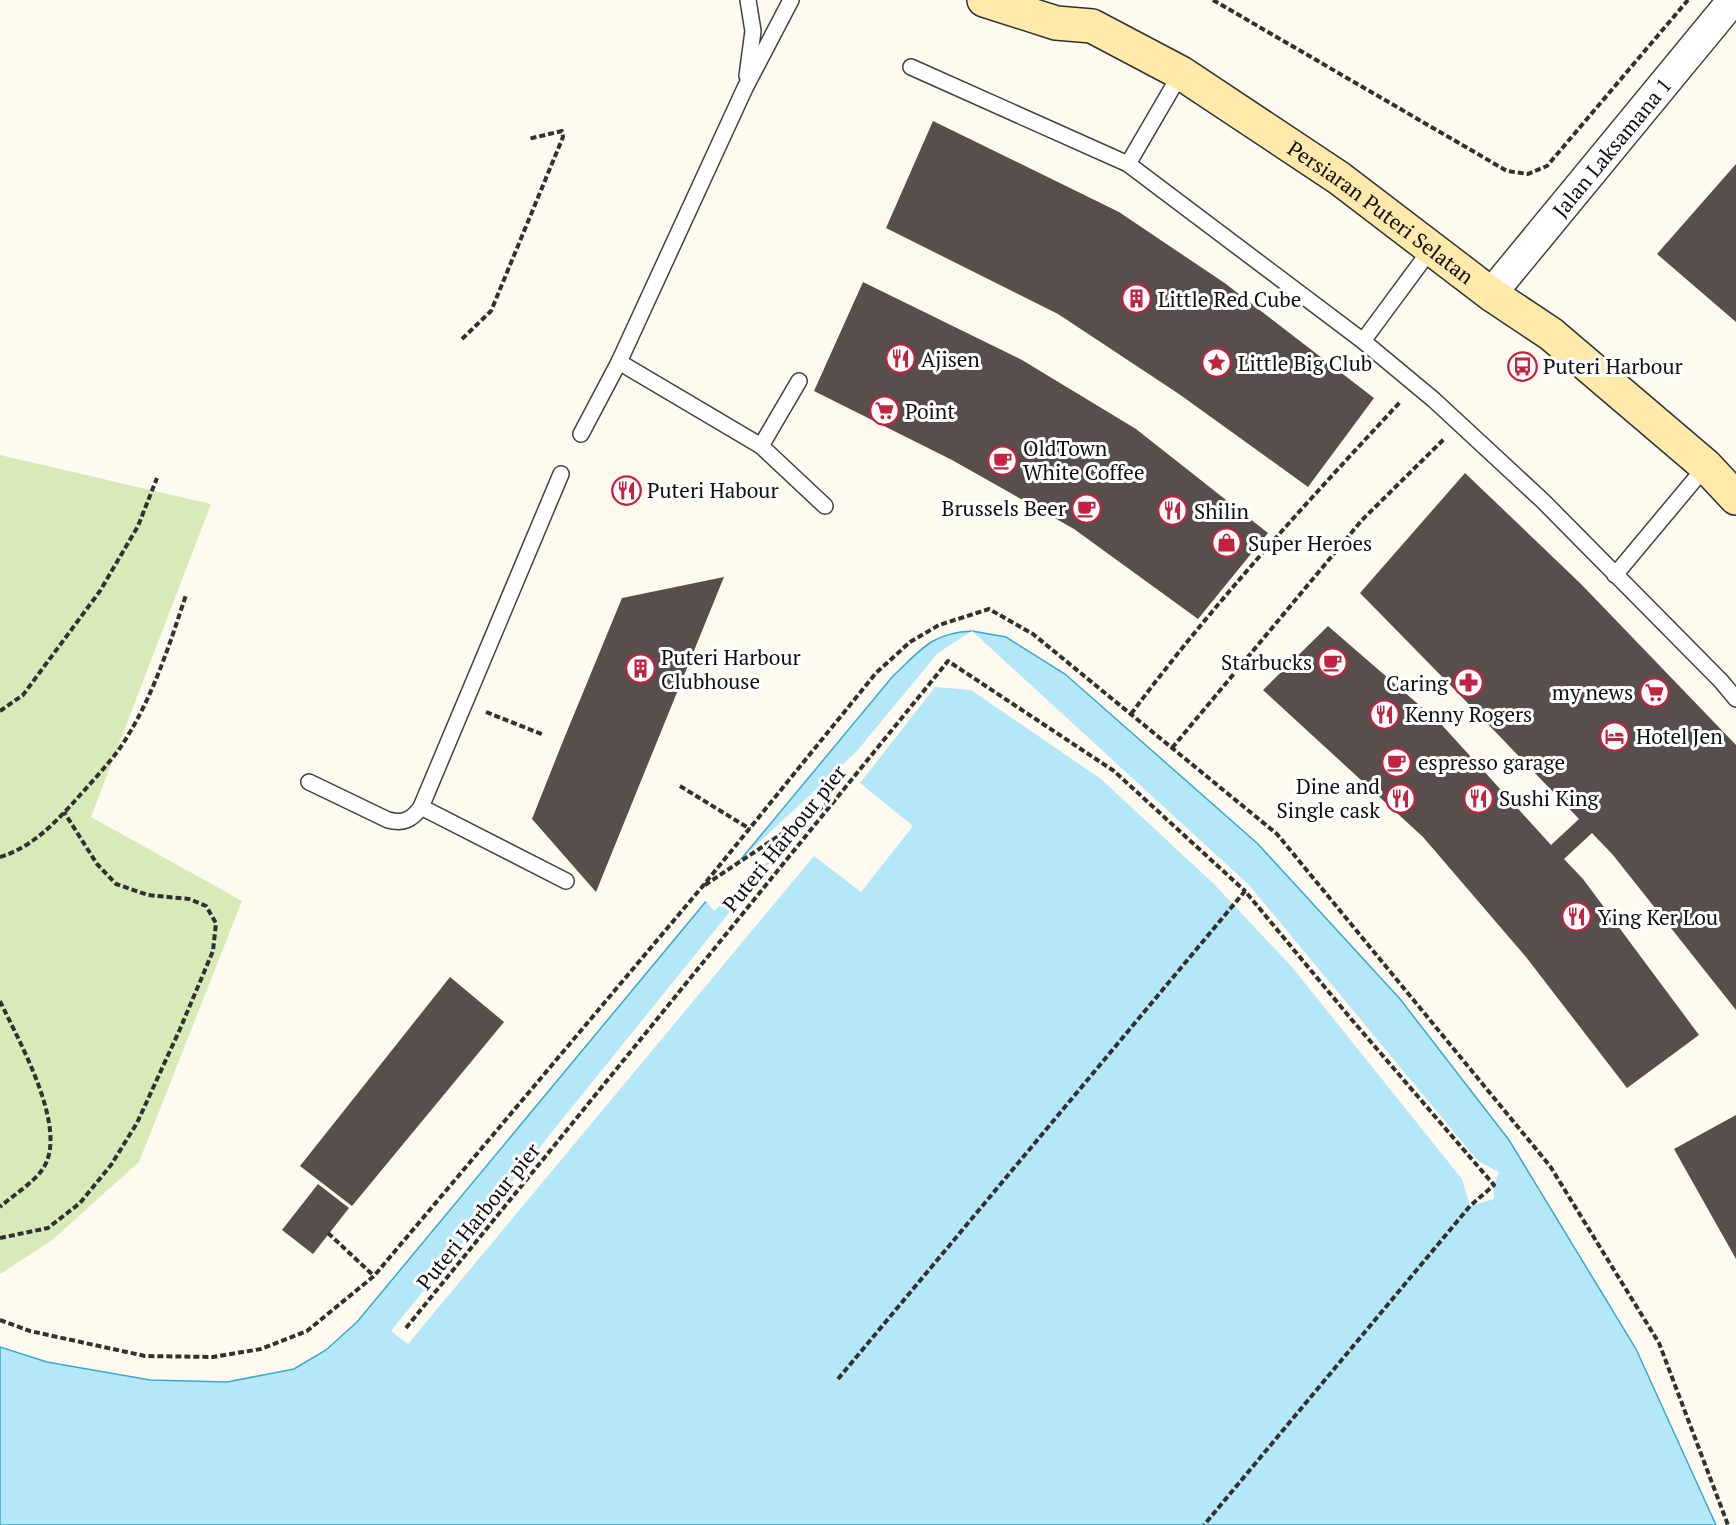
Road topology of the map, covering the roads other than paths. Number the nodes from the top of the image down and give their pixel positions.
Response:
1 (748, 0) edge
2 (791, 0) edge
3 (984, 0) edge
4 (1061, 0) edge
5 (1733, 0) edge
6 (1092, 26) junction
7 (911, 67) dead end
8 (1181, 73) junction
9 (745, 88) junction
10 (1128, 164) junction
11 (1431, 249) junction
12 (1491, 294) junction
13 (1363, 341) junction
14 (619, 362) junction
15 (799, 381) dead end
16 (581, 434) dead end
17 (761, 446) junction
18 (1706, 466) junction
19 (561, 474) dead end
20 (1736, 498) edge
21 (825, 506) dead end
22 (1615, 576) junction
23 (1736, 699) edge
24 (309, 782) dead end
25 (421, 807) junction
26 (566, 880) dead end

1 - 9 lane
2 - 9 lane
3 - 6 street, Persiaran Puteri Selatan
4 - 6 street
5 - 12 street, Jalan Laksamana 1
6 - 8 street, Persiaran Puteri Selatan
7 - 10 lane
8 - 10 lane
8 - 11 street, Persiaran Puteri Selatan
9 - 14 lane
10 - 13 lane
11 - 12 street, Persiaran Puteri Selatan
11 - 13 lane
12 - 18 street, Persiaran Puteri Selatan
13 - 22 lane
14 - 16 lane
14 - 17 lane
15 - 17 lane
17 - 21 lane
18 - 20 street, Persiaran Puteri Selatan
18 - 22 lane
19 - 25 lane
22 - 23 lane
24 - 25 lane
25 - 26 lane

